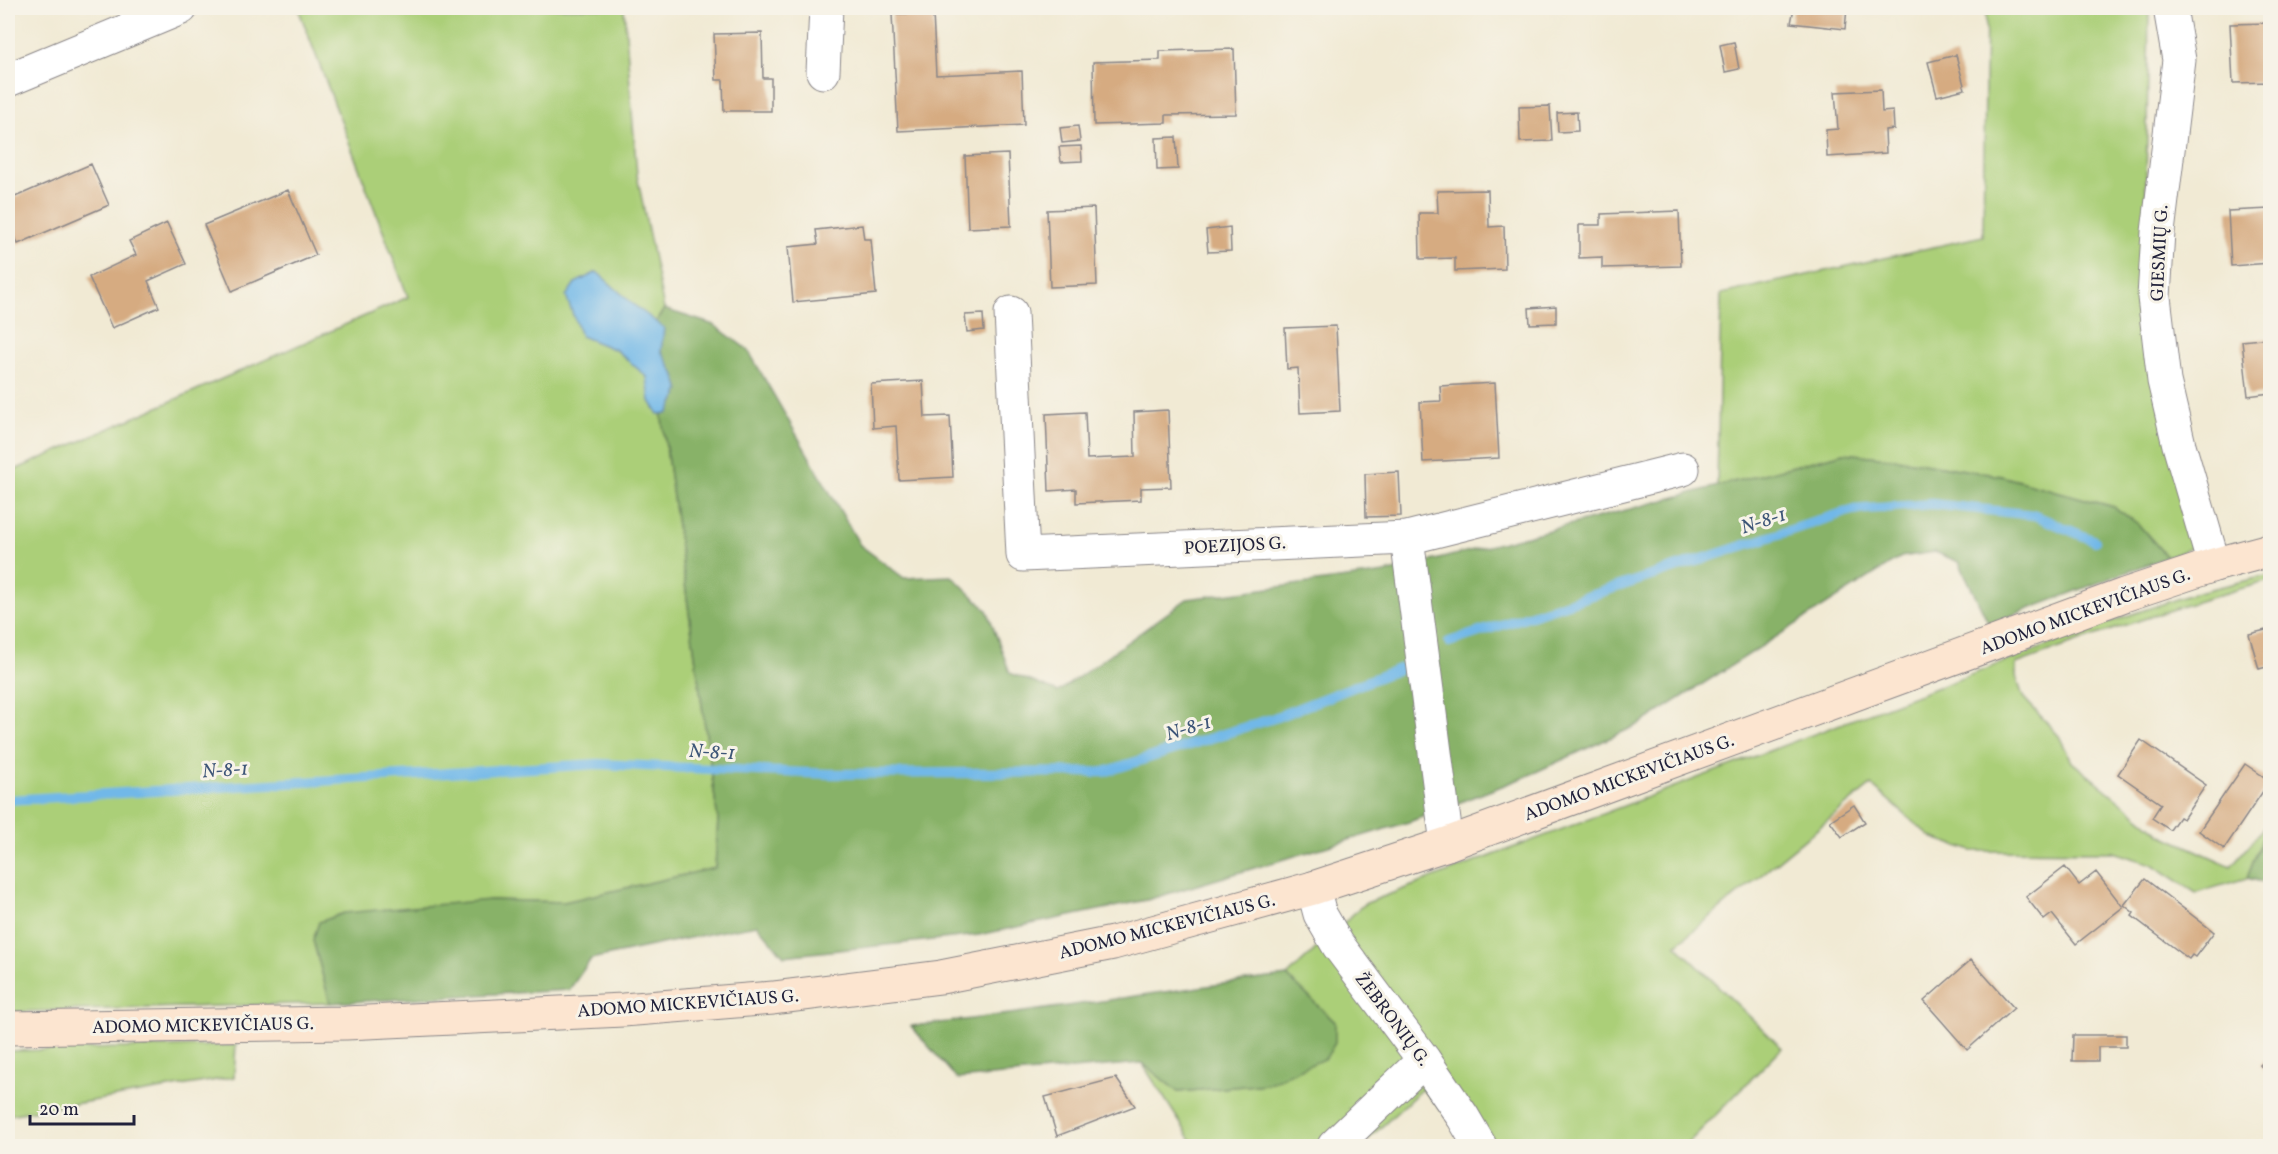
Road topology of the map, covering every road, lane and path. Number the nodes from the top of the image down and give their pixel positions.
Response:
1 (181, 8) edge
2 (826, 8) edge
3 (2170, 8) edge
4 (823, 72) dead end
5 (8, 80) edge
6 (1011, 313) dead end
7 (1683, 469) dead end
8 (1407, 538) junction
9 (2271, 550) edge
10 (2214, 565) junction
11 (1447, 844) junction
12 (1312, 888) junction
13 (8, 1029) edge
14 (1424, 1060) junction
15 (1334, 1146) edge
16 (1480, 1146) edge

1 - 5 street
2 - 4 street
3 - 10 street, GIESMIŲ G.
6 - 8 street, POEZIJOS G.
7 - 8 street, POEZIJOS G.
8 - 11 street
9 - 10 main road, ADOMO MICKEVIČIAUS G.
10 - 11 main road, ADOMO MICKEVIČIAUS G.
11 - 12 main road, ADOMO MICKEVIČIAUS G.
12 - 13 main road, ADOMO MICKEVIČIAUS G.
12 - 14 street, ŽEBRONIŲ G.
14 - 15 street
14 - 16 street, ŽEBRONIŲ G.

